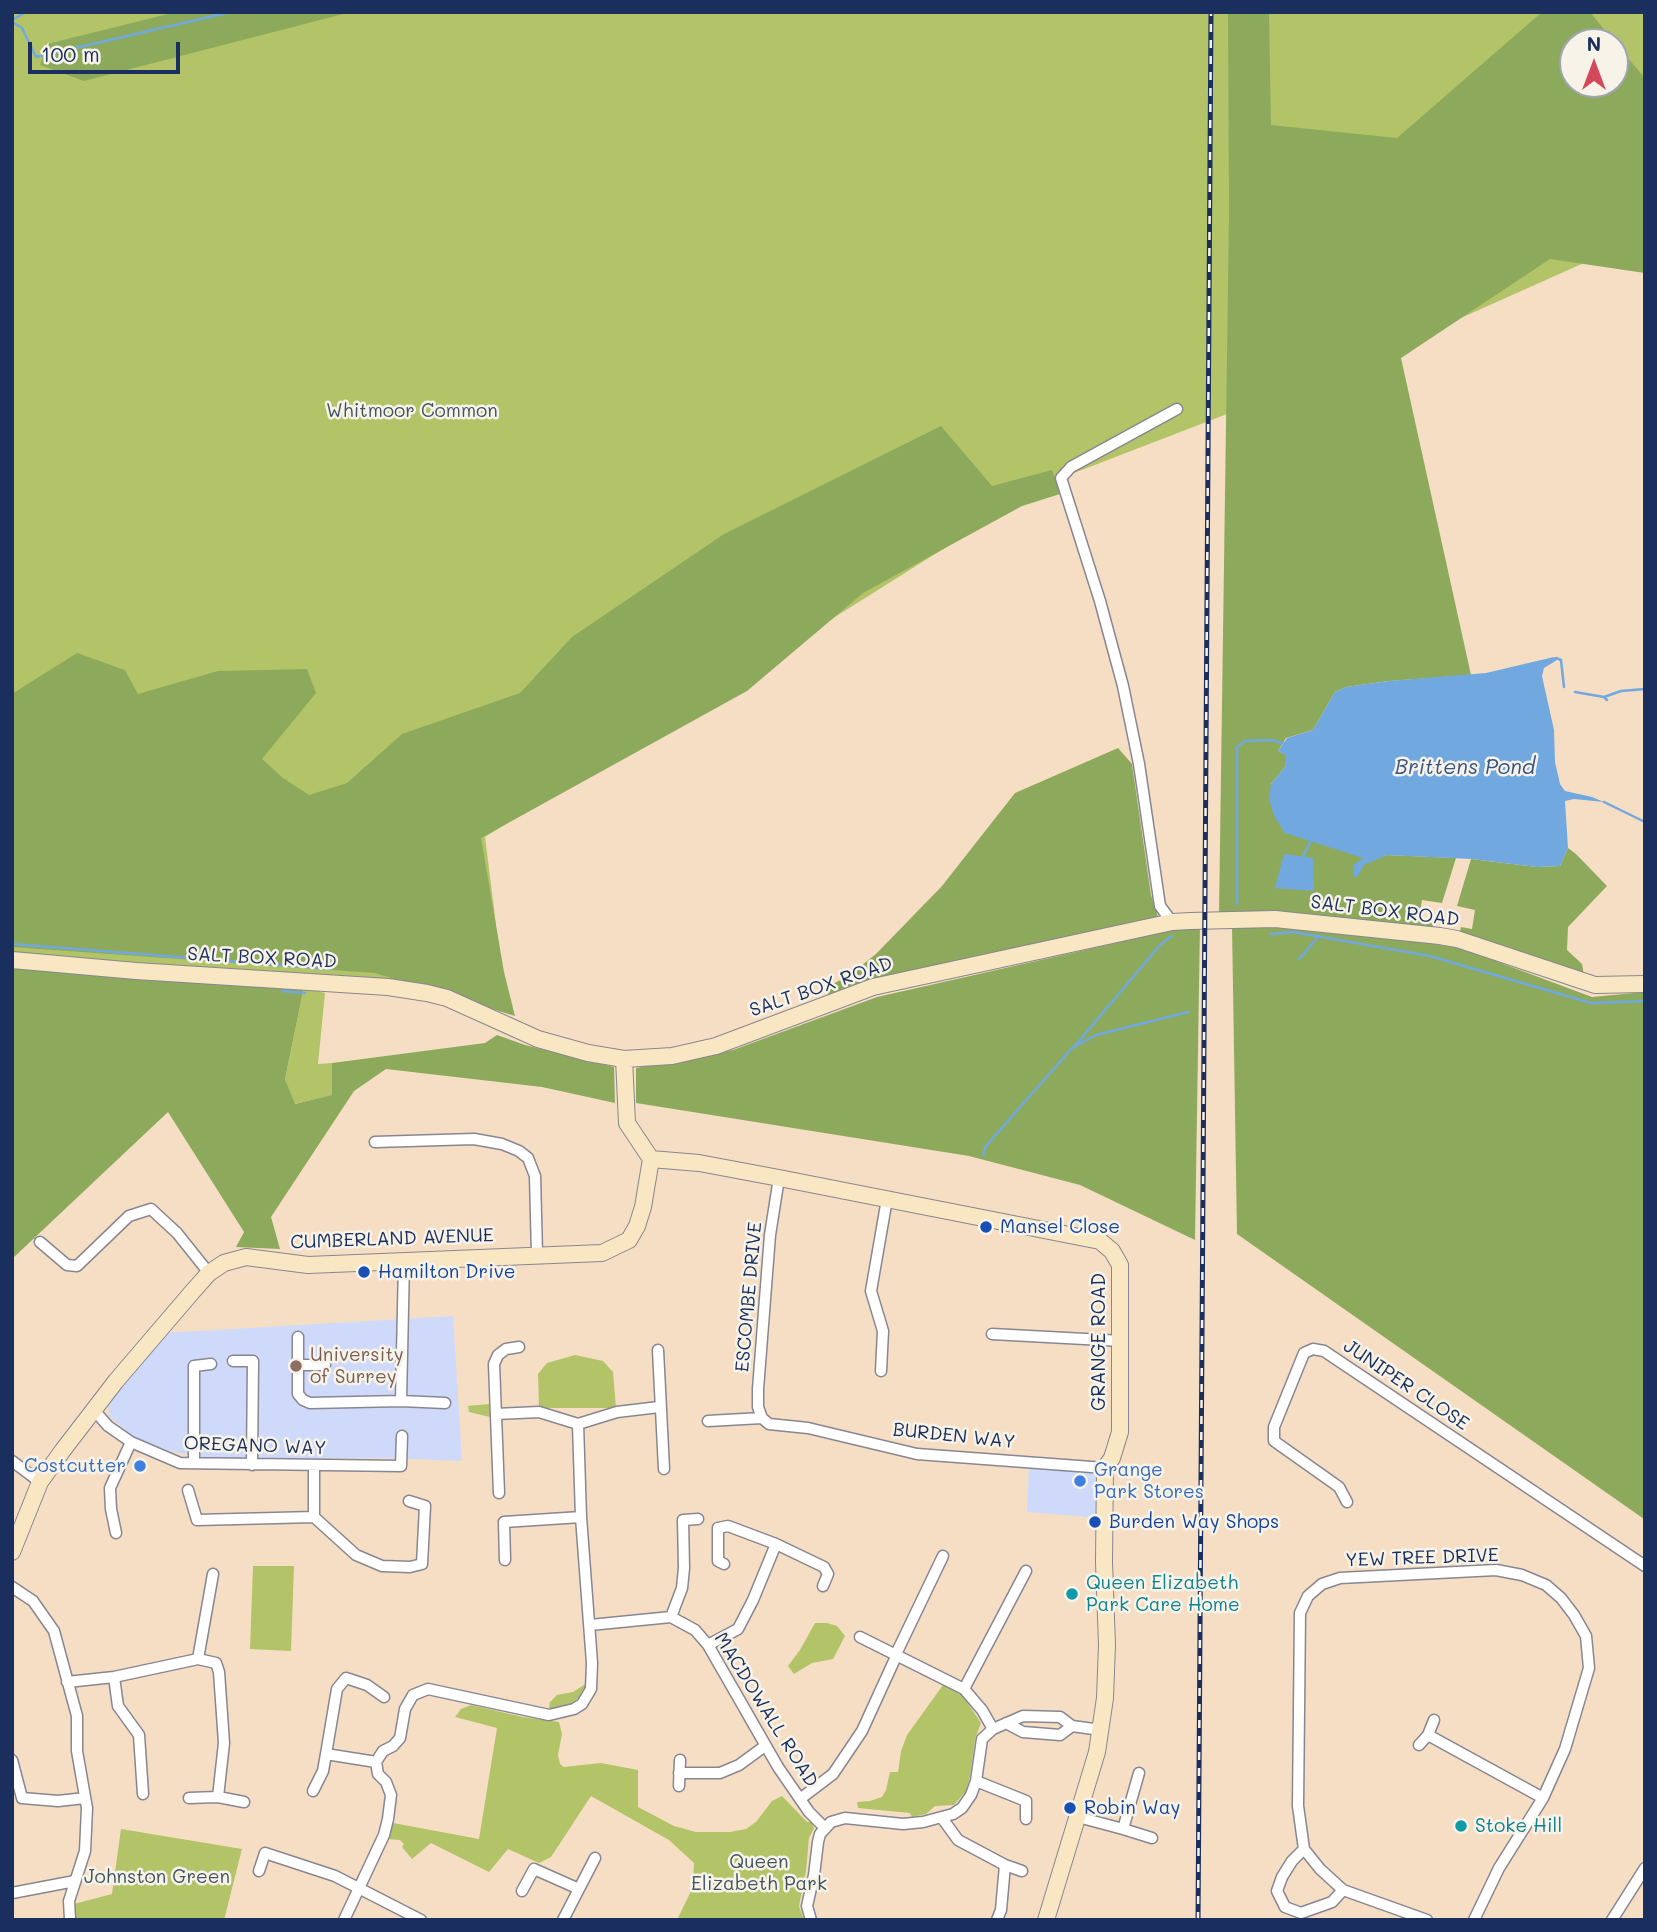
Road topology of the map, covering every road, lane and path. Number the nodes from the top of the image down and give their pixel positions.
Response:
1 (1177, 409) dead end
2 (1172, 922) junction
3 (12, 960) edge
4 (1645, 984) edge
5 (624, 1059) junction
6 (376, 1142) dead end
7 (650, 1160) junction
8 (779, 1178) junction
9 (887, 1199) junction
10 (40, 1242) dead end
11 (537, 1255) junction
12 (404, 1262) junction
13 (209, 1273) junction
14 (992, 1334) dead end
15 (298, 1337) dead end
16 (1122, 1341) junction
17 (519, 1347) dead end
18 (658, 1350) dead end
19 (233, 1361) dead end
20 (211, 1364) dead end
21 (299, 1365) junction
22 (325, 1365) dead end
23 (881, 1371) dead end
24 (401, 1401) junction
25 (445, 1402) dead end
26 (659, 1407) junction
27 (94, 1410) junction
28 (496, 1414) junction
29 (762, 1418) junction
30 (708, 1421) dead end
31 (578, 1424) junction
32 (401, 1436) dead end
33 (131, 1442) junction
34 (12, 1461) edge
35 (194, 1463) junction
36 (252, 1465) junction
37 (314, 1466) junction
38 (1105, 1468) junction
39 (664, 1469) dead end
40 (40, 1482) junction
41 (188, 1490) dead end
42 (499, 1493) dead end
43 (409, 1501) dead end
44 (1347, 1502) dead end
45 (314, 1517) junction
46 (581, 1517) junction
47 (698, 1519) dead end
48 (116, 1533) dead end
49 (776, 1544) junction
50 (12, 1552) edge
51 (943, 1556) dead end
52 (505, 1560) dead end
53 (724, 1564) dead end
54 (1645, 1566) edge
55 (1026, 1571) dead end
56 (213, 1574) dead end
57 (823, 1586) dead end
58 (12, 1587) edge
59 (671, 1617) junction
60 (590, 1625) junction
61 (860, 1637) dead end
62 (708, 1644) junction
63 (895, 1658) junction
64 (198, 1659) junction
65 (114, 1676) junction
66 (67, 1682) junction
67 (964, 1689) junction
68 (384, 1697) dead end
69 (1434, 1720) dead end
70 (1006, 1723) junction
71 (1072, 1726) junction
72 (993, 1729) junction
73 (1101, 1730) junction
74 (1428, 1735) junction
75 (1419, 1745) dead end
76 (765, 1746) junction
77 (326, 1754) junction
78 (680, 1759) dead end
79 (12, 1760) edge
80 (376, 1762) junction
81 (680, 1773) junction
82 (1139, 1773) dead end
83 (976, 1780) junction
84 (679, 1786) dead end
85 (313, 1791) dead end
86 (143, 1794) dead end
87 (218, 1797) junction
88 (85, 1798) junction
89 (189, 1798) dead end
90 (1543, 1798) junction
91 (800, 1799) junction
92 (244, 1802) dead end
93 (1077, 1817) junction
94 (942, 1818) junction
95 (1026, 1819) dead end
96 (825, 1828) junction
97 (1123, 1829) junction
98 (1152, 1838) dead end
99 (1304, 1849) junction
100 (595, 1858) dead end
101 (1005, 1865) junction
102 (1645, 1868) edge
103 (260, 1871) dead end
104 (1022, 1871) dead end
105 (75, 1881) junction
106 (357, 1888) junction
107 (579, 1889) junction
108 (1343, 1890) junction
109 (522, 1891) dead end
110 (12, 1892) edge
111 (70, 1919) edge
112 (344, 1920) edge
113 (421, 1920) edge
114 (563, 1920) edge
115 (811, 1920) edge
116 (997, 1920) edge
117 (1046, 1920) edge
118 (1427, 1920) edge
119 (1474, 1920) edge
120 (1612, 1920) edge

1 - 2 street
2 - 4 street, SALT BOX ROAD
2 - 5 street, SALT BOX ROAD
3 - 5 street, SALT BOX ROAD
5 - 7 street
6 - 11 street
7 - 8 street, GRANGE ROAD
7 - 11 street, CUMBERLAND AVENUE
8 - 9 street, GRANGE ROAD
8 - 29 street, ESCOMBE DRIVE
9 - 16 street, GRANGE ROAD
9 - 23 street
10 - 13 street
11 - 12 street, CUMBERLAND AVENUE
12 - 13 street, CUMBERLAND AVENUE
12 - 24 street
13 - 27 street, CUMBERLAND AVENUE
14 - 16 street
15 - 21 street
16 - 38 street, GRANGE ROAD
17 - 28 street
18 - 26 street
19 - 36 street
20 - 35 street
21 - 22 street
21 - 24 street
24 - 25 street
26 - 31 street
26 - 39 street
27 - 33 street, OREGANO WAY
27 - 40 street, CUMBERLAND AVENUE
28 - 31 street
28 - 42 street
29 - 30 street, BURDEN WAY
29 - 38 street, BURDEN WAY
31 - 46 street
32 - 37 street, OREGANO WAY
33 - 35 street, OREGANO WAY
33 - 48 street
34 - 40 street
35 - 36 street, OREGANO WAY
36 - 37 street, OREGANO WAY
37 - 45 street
38 - 73 street, GRANGE ROAD
40 - 50 street, CUMBERLAND AVENUE
41 - 45 street
43 - 45 street
44 - 54 street, JUNIPER CLOSE
46 - 52 street
46 - 60 street
47 - 59 street
49 - 53 street
49 - 57 street
49 - 62 street
51 - 63 street
55 - 67 street
56 - 64 street
58 - 66 street
59 - 60 street
59 - 62 street, MACDOWALL ROAD
60 - 80 street
61 - 63 street
62 - 76 street, MACDOWALL ROAD
63 - 67 street
63 - 91 street
64 - 65 street
64 - 87 street
65 - 66 street
65 - 86 street
66 - 88 street
67 - 72 street
68 - 77 street
69 - 74 street
70 - 71 street
70 - 71 street
70 - 72 street
71 - 73 street
72 - 83 street
73 - 93 street, GRANGE ROAD
74 - 75 street
74 - 90 street
76 - 81 street
76 - 91 street, MACDOWALL ROAD
77 - 80 street
77 - 85 street
78 - 81 street
79 - 88 street
80 - 106 street
81 - 84 street
82 - 97 street
83 - 94 street
83 - 95 street
87 - 89 street
87 - 92 street
88 - 105 street
90 - 99 street, YEW TREE DRIVE
90 - 119 street, YEW TREE DRIVE
91 - 96 street, MACDOWALL ROAD
93 - 97 street
93 - 117 street, GRANGE ROAD
94 - 96 street
94 - 101 street
96 - 115 street
97 - 98 street
99 - 108 street
99 - 108 street
100 - 107 street
101 - 104 street
101 - 116 street
102 - 120 street
103 - 106 street
105 - 110 street
105 - 111 street
106 - 112 street
106 - 113 street
107 - 109 street
107 - 114 street
108 - 118 street

